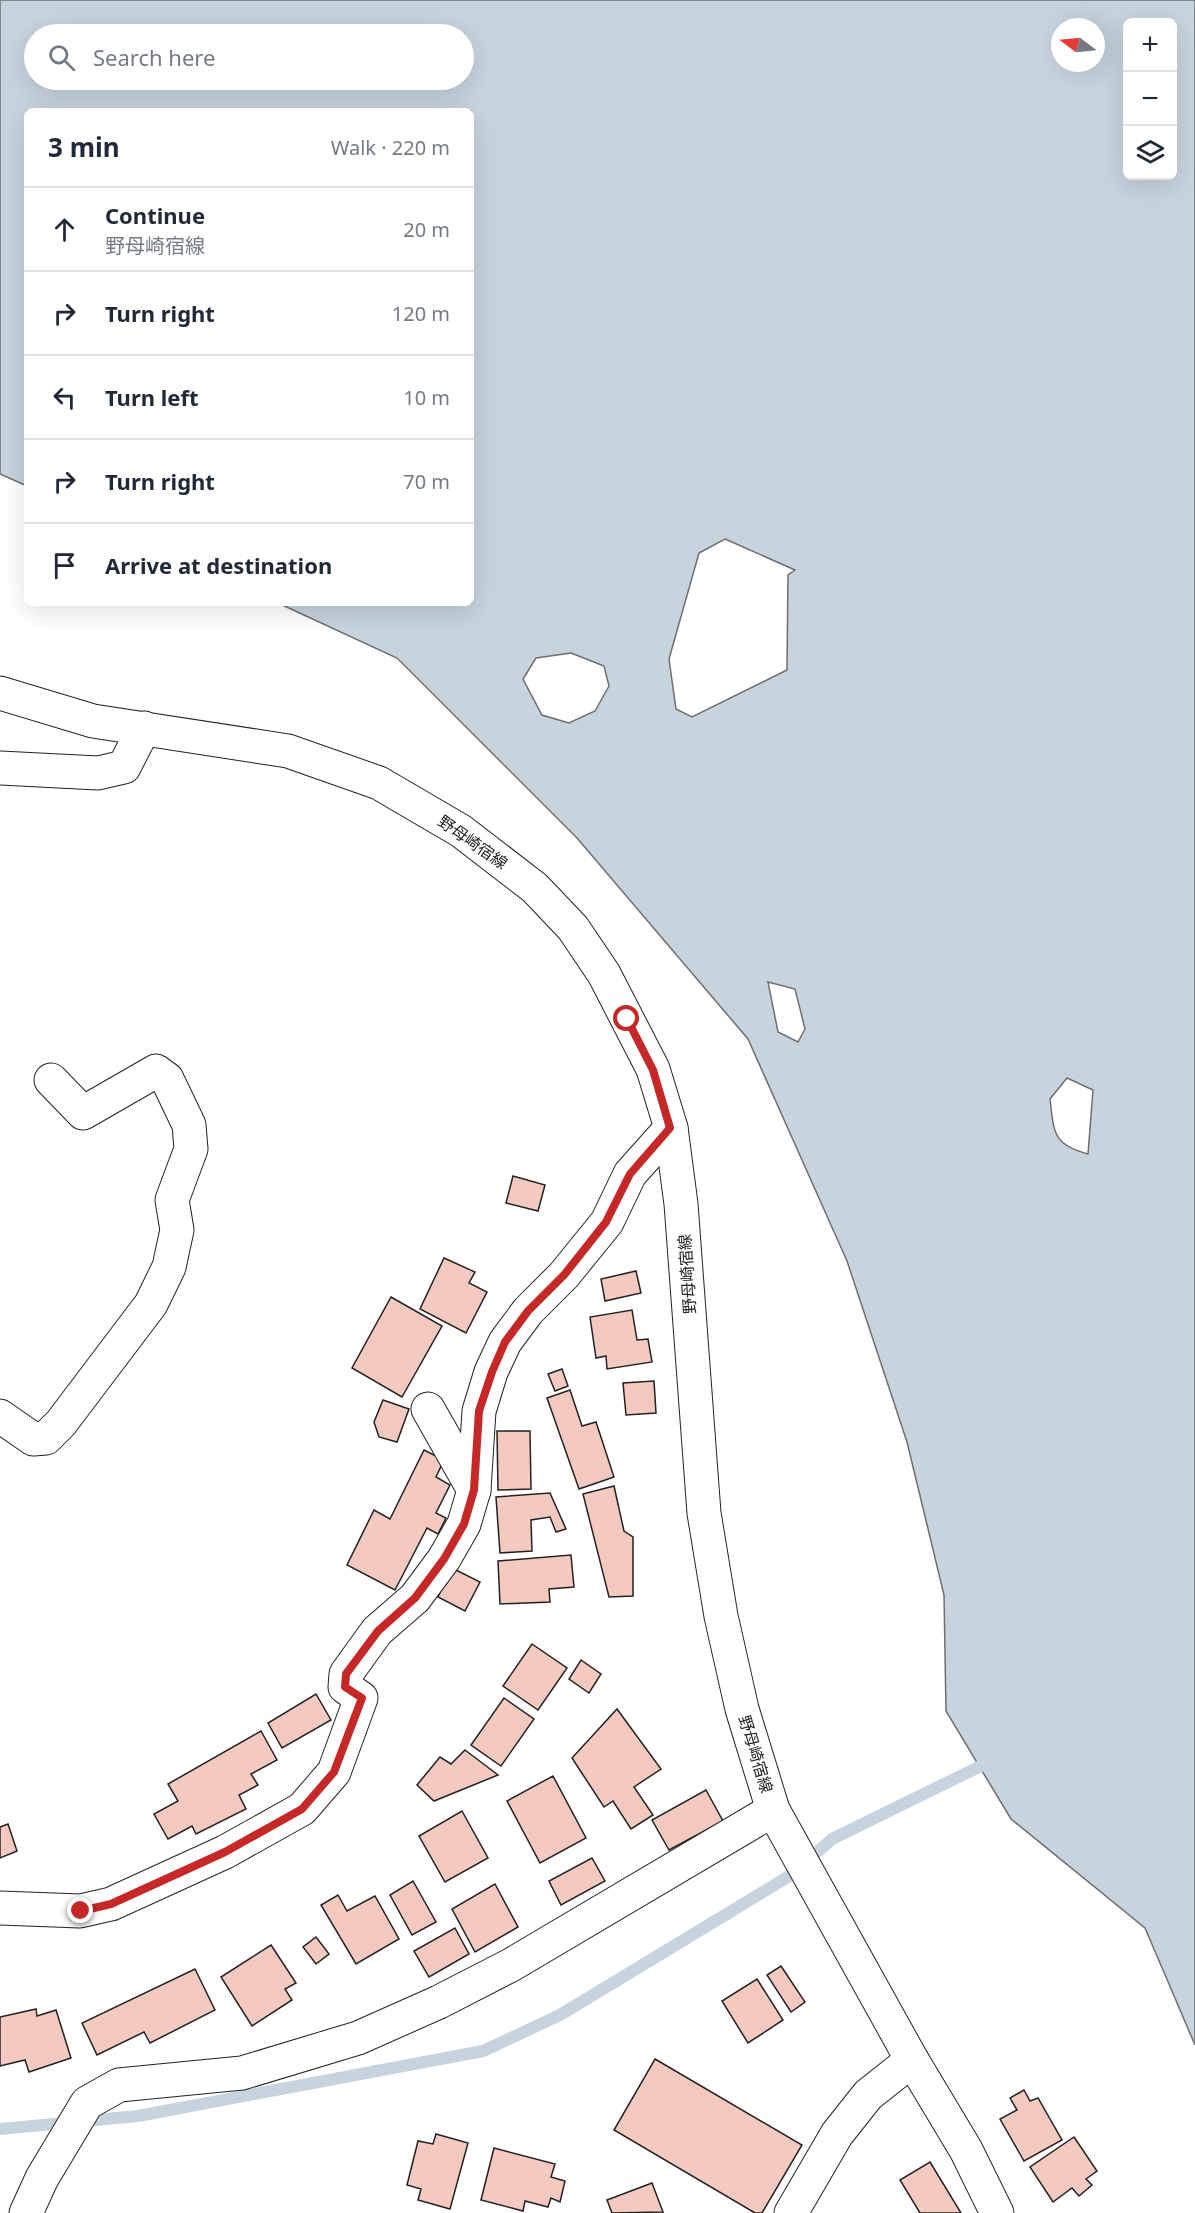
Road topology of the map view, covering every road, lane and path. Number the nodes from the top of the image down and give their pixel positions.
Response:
1 (0, 693) edge
2 (144, 729) junction
3 (0, 768) edge
4 (51, 1080) dead end
5 (670, 1128) junction
6 (428, 1409) dead end
7 (0, 1416) edge
8 (474, 1490) junction
9 (773, 1810) junction
10 (0, 1908) edge
11 (912, 2060) junction
12 (26, 2213) edge
13 (791, 2213) edge
14 (997, 2213) edge

1 - 2 street, 野母崎宿線
2 - 3 street
2 - 5 street, 野母崎宿線
4 - 7 street
5 - 8 street
5 - 9 street, 野母崎宿線
6 - 8 street
8 - 10 street
9 - 11 street, 野母崎宿線
9 - 12 street
11 - 13 street
11 - 14 street, 野母崎宿線

